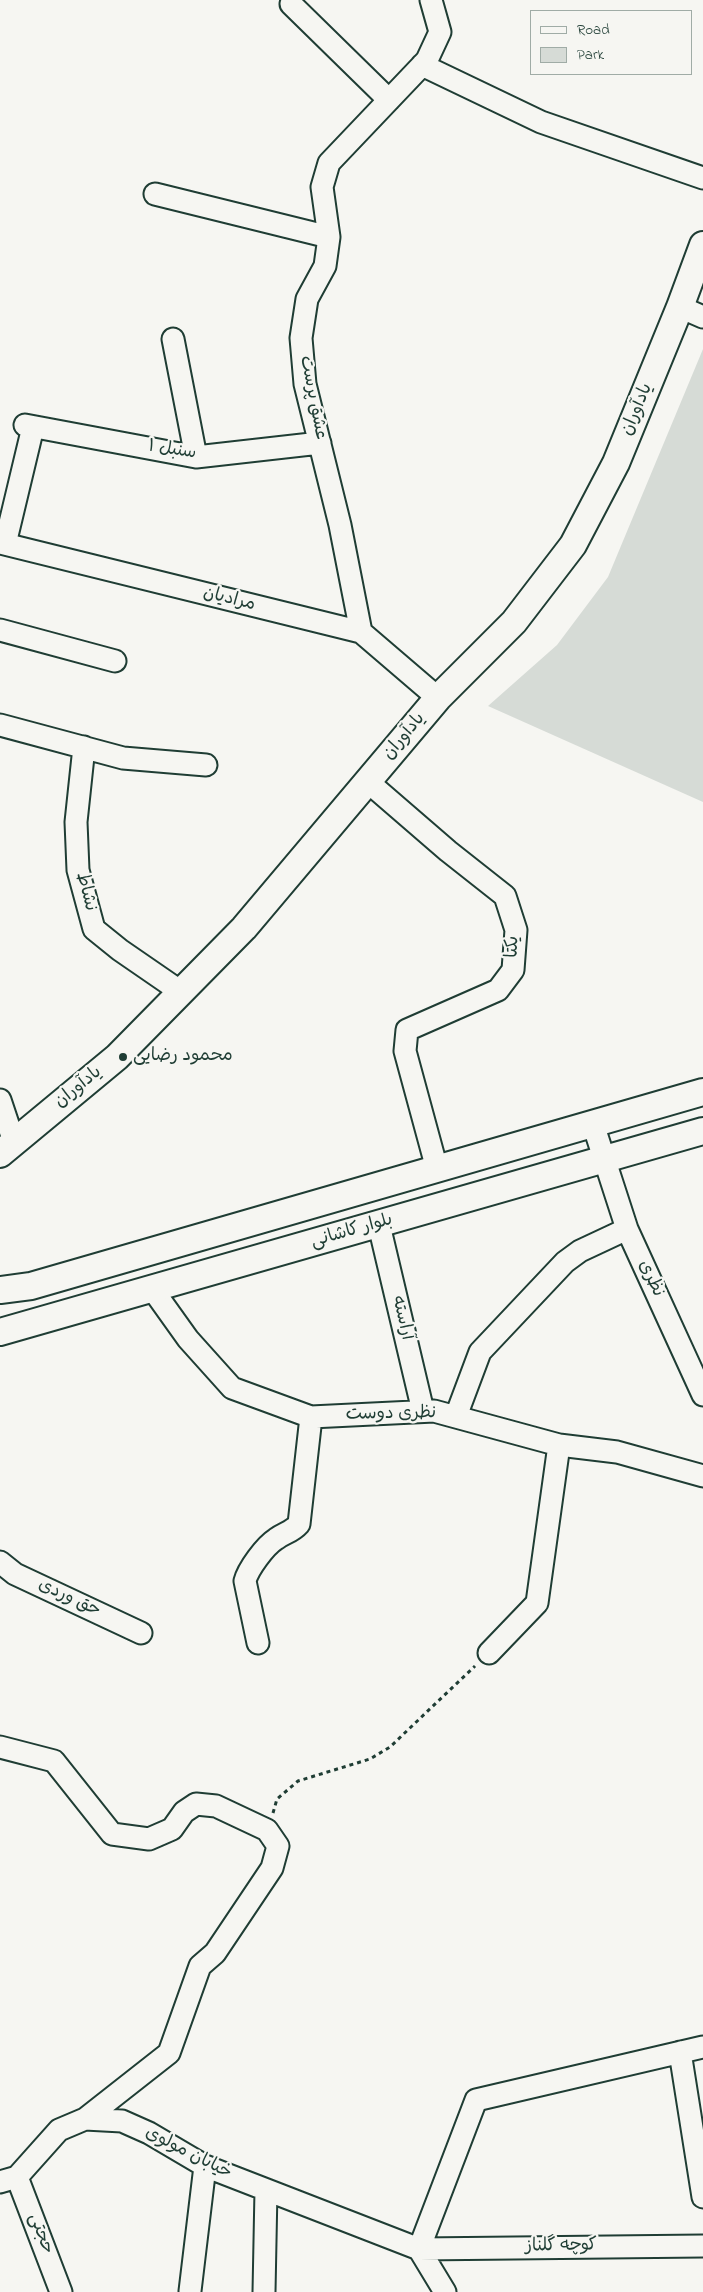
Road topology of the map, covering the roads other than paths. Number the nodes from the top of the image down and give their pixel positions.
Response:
1 (431, 0) edge
2 (291, 4) dead end
3 (422, 65) junction
4 (389, 100) junction
5 (703, 178) edge
6 (155, 194) dead end
7 (329, 237) junction
8 (703, 245) edge
9 (692, 312) edge
10 (173, 339) dead end
11 (320, 443) junction
12 (196, 457) junction
13 (3, 544) edge
14 (0, 630) edge
15 (361, 632) junction
16 (115, 662) dead end
17 (438, 698) junction
18 (0, 725) edge
19 (84, 747) junction
20 (206, 765) dead end
21 (367, 781) junction
22 (181, 992) junction
23 (703, 1092) edge
24 (0, 1100) edge
25 (593, 1124) junction
26 (703, 1131) edge
27 (7, 1148) edge
28 (604, 1160) junction
29 (436, 1169) junction
30 (379, 1225) junction
31 (627, 1229) junction
32 (0, 1290) edge
33 (153, 1290) junction
34 (0, 1332) edge
35 (703, 1395) edge
36 (423, 1411) junction
37 (456, 1416) junction
38 (311, 1417) junction
39 (559, 1445) junction
40 (703, 1476) edge
41 (5, 1574) edge
42 (141, 1633) dead end
43 (258, 1643) dead end
44 (488, 1653) road end
45 (0, 1747) edge
46 (703, 2047) edge
47 (680, 2052) junction
48 (85, 2119) junction
49 (205, 2166) junction
50 (9, 2179) edge
51 (266, 2190) junction
52 (703, 2197) edge
53 (703, 2246) edge
54 (419, 2249) junction
55 (190, 2291) edge
56 (61, 2292) edge
57 (264, 2292) edge
58 (445, 2292) edge

1 - 3 street, عشق پرست
2 - 4 street
3 - 4 street, عشق پرست
3 - 5 street
4 - 7 street, عشق پرست
6 - 7 street
7 - 11 street, عشق پرست
8 - 9 main road, یادآوران
9 - 17 main road, یادآوران
10 - 12 street
11 - 12 street, سنبل ۱
11 - 15 street, عشق پرست
12 - 13 street, سنبل ۱
13 - 15 street, مرادیان
14 - 16 street
15 - 17 street, مرادیان
17 - 21 main road, یادآوران
18 - 19 street
19 - 20 street
19 - 22 street, نشاط
21 - 22 main road, یادآوران
21 - 29 street, یکتا
22 - 27 main road, یادآوران
23 - 25 main road
24 - 27 street
25 - 28 street, نظری
25 - 29 main road
26 - 28 main road, بلوار کاشانی
28 - 30 main road, بلوار کاشانی
28 - 31 street, نظری
29 - 32 main road
30 - 33 main road, بلوار کاشانی
30 - 36 street, آراسته
31 - 35 street, نظری
31 - 37 street
33 - 34 main road, بلوار کاشانی
33 - 38 street, نظری دوست
36 - 37 street, نظری دوست
36 - 38 street, نظری دوست
37 - 39 street, نظری دوست
38 - 43 street
39 - 40 street, نظری دوست
39 - 44 street
41 - 42 street, حق وردی
45 - 48 street
46 - 47 street
47 - 52 street
47 - 54 street
48 - 49 street, خیابان مولوی
48 - 50 street, خیابان مولوی
49 - 51 street, خیابان مولوی
49 - 55 street
50 - 56 street, حجتی
51 - 54 street, خیابان مولوی
51 - 57 street
53 - 54 street, کوچه گلناز
54 - 58 street

